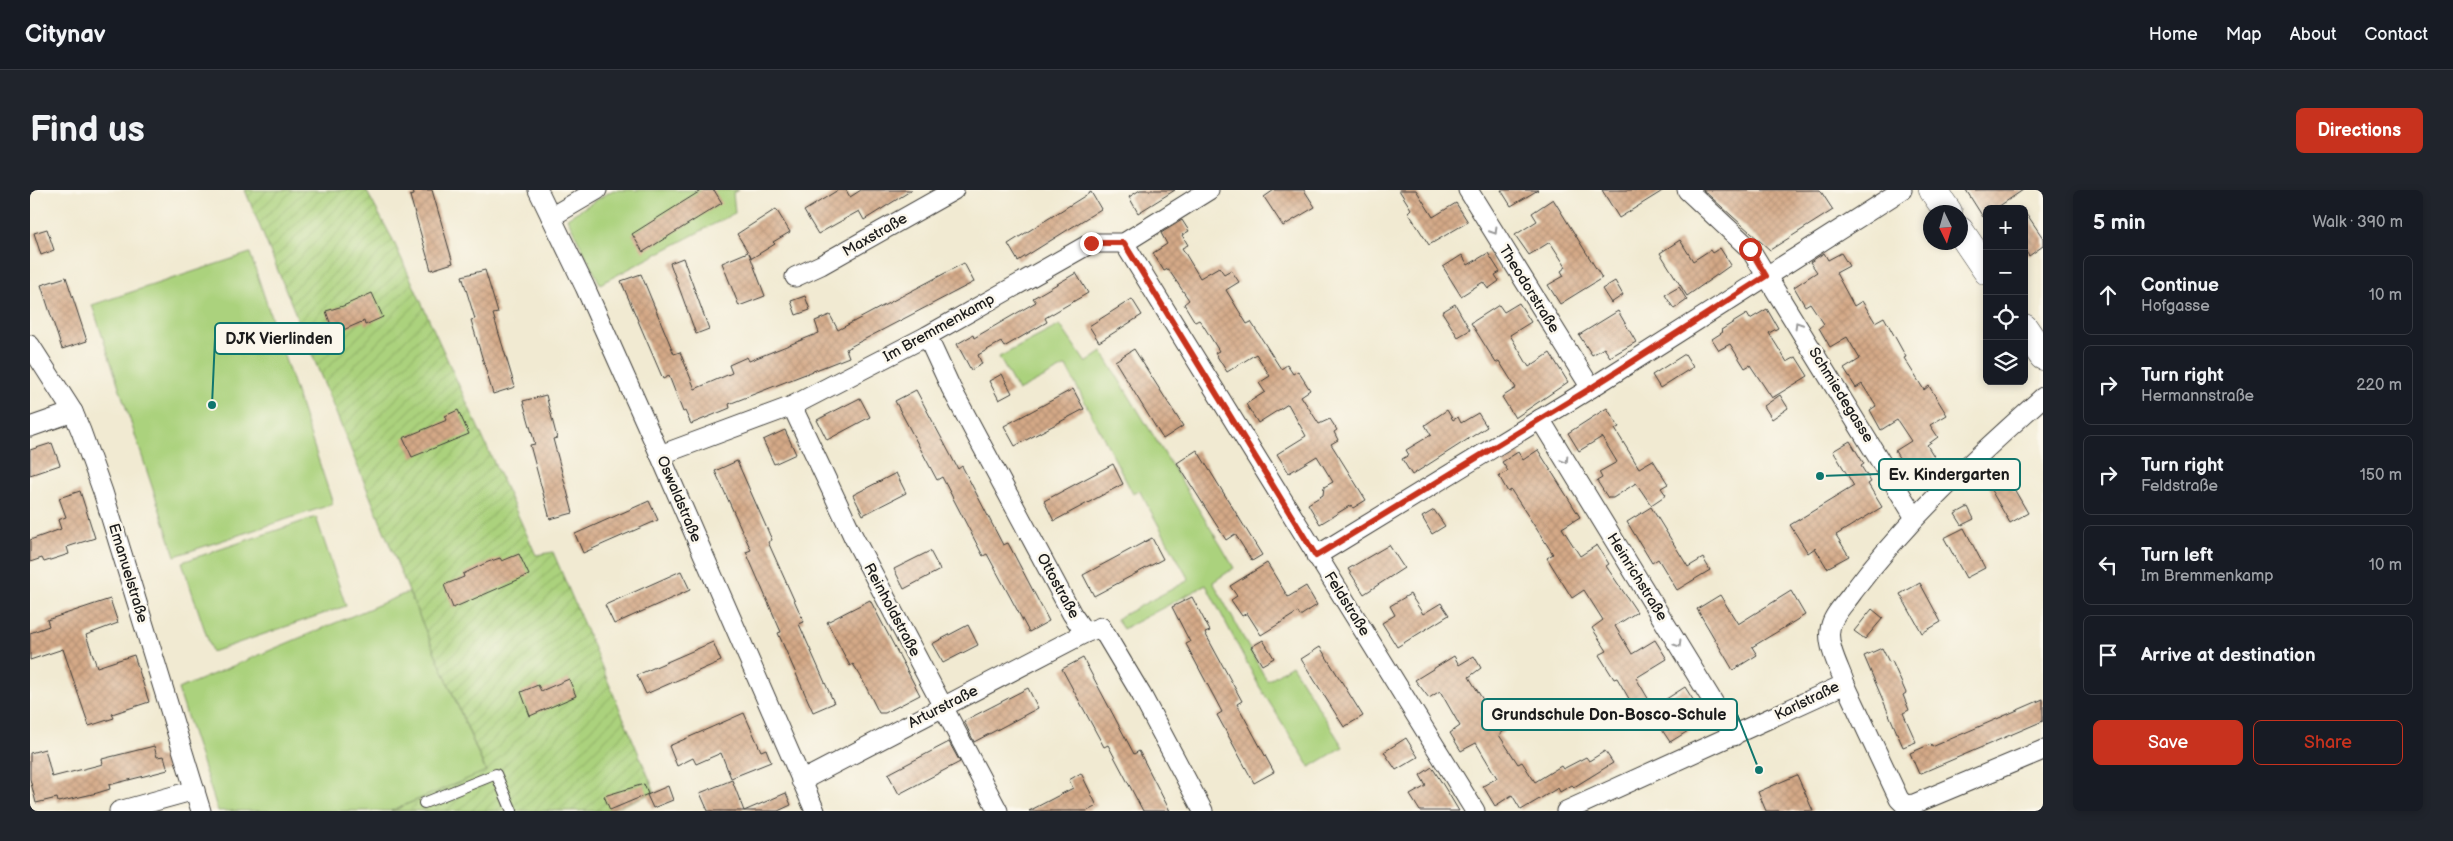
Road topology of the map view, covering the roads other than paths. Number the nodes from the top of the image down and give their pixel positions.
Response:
1 (538, 190) edge
2 (597, 190) edge
3 (953, 190) edge
4 (1209, 190) edge
5 (1468, 190) edge
6 (1687, 190) edge
7 (1902, 190) edge
8 (1933, 190) edge
9 (1943, 205) edge
10 (551, 217) junction
11 (1124, 243) junction
12 (1968, 243) edge
13 (1983, 265) edge
14 (1766, 276) junction
15 (795, 277) dead end
16 (2028, 334) edge
17 (927, 336) junction
18 (30, 345) edge
19 (2043, 356) edge
20 (1591, 388) junction
21 (2043, 397) edge
22 (792, 406) junction
23 (73, 412) junction
24 (1540, 419) junction
25 (30, 427) edge
26 (660, 455) junction
27 (1914, 516) junction
28 (1316, 556) junction
29 (1085, 633) junction
30 (1845, 684) junction
31 (943, 706) junction
32 (1734, 736) junction
33 (2043, 750) edge
34 (801, 781) junction
35 (195, 790) junction
36 (424, 803) dead end
37 (124, 810) edge
38 (202, 811) edge
39 (512, 811) edge
40 (815, 811) edge
41 (998, 811) edge
42 (1203, 811) edge
43 (1475, 811) edge
44 (1566, 811) edge

1 - 10 street, Oswaldstraße
2 - 10 street
3 - 15 street, Maxstraße
4 - 11 street
5 -> 20 street, Theodorstraße
6 - 14 street, Schmiedegasse
7 - 14 street
8 - 9 street
10 - 26 street, Oswaldstraße
11 - 17 street, Im Bremmenkamp
11 - 28 street, Feldstraße
12 - 13 street
14 - 20 street
27 -> 14 street, Schmiedegasse
16 - 19 street
17 - 22 street, Im Bremmenkamp
17 - 29 street, Ottostraße
18 - 23 street, Emanuelstraße
20 - 24 street
21 - 27 street, Karlstraße
22 - 26 street, Im Bremmenkamp
22 - 31 street, Reinholdstraße
23 - 25 street
23 - 35 street, Emanuelstraße
24 - 28 street
24 -> 32 street, Heinrichstraße
26 - 34 street, Oswaldstraße
27 - 30 street, Karlstraße
28 - 43 street, Feldstraße
29 - 31 street, Arturstraße
29 - 42 street, Ottostraße
30 - 32 street, Karlstraße
30 - 33 street
31 - 34 street, Arturstraße
31 - 41 street, Reinholdstraße
32 - 44 street, Karlstraße
34 - 40 street, Oswaldstraße
35 - 37 street
35 - 38 street, Emanuelstraße
36 - 39 lane

